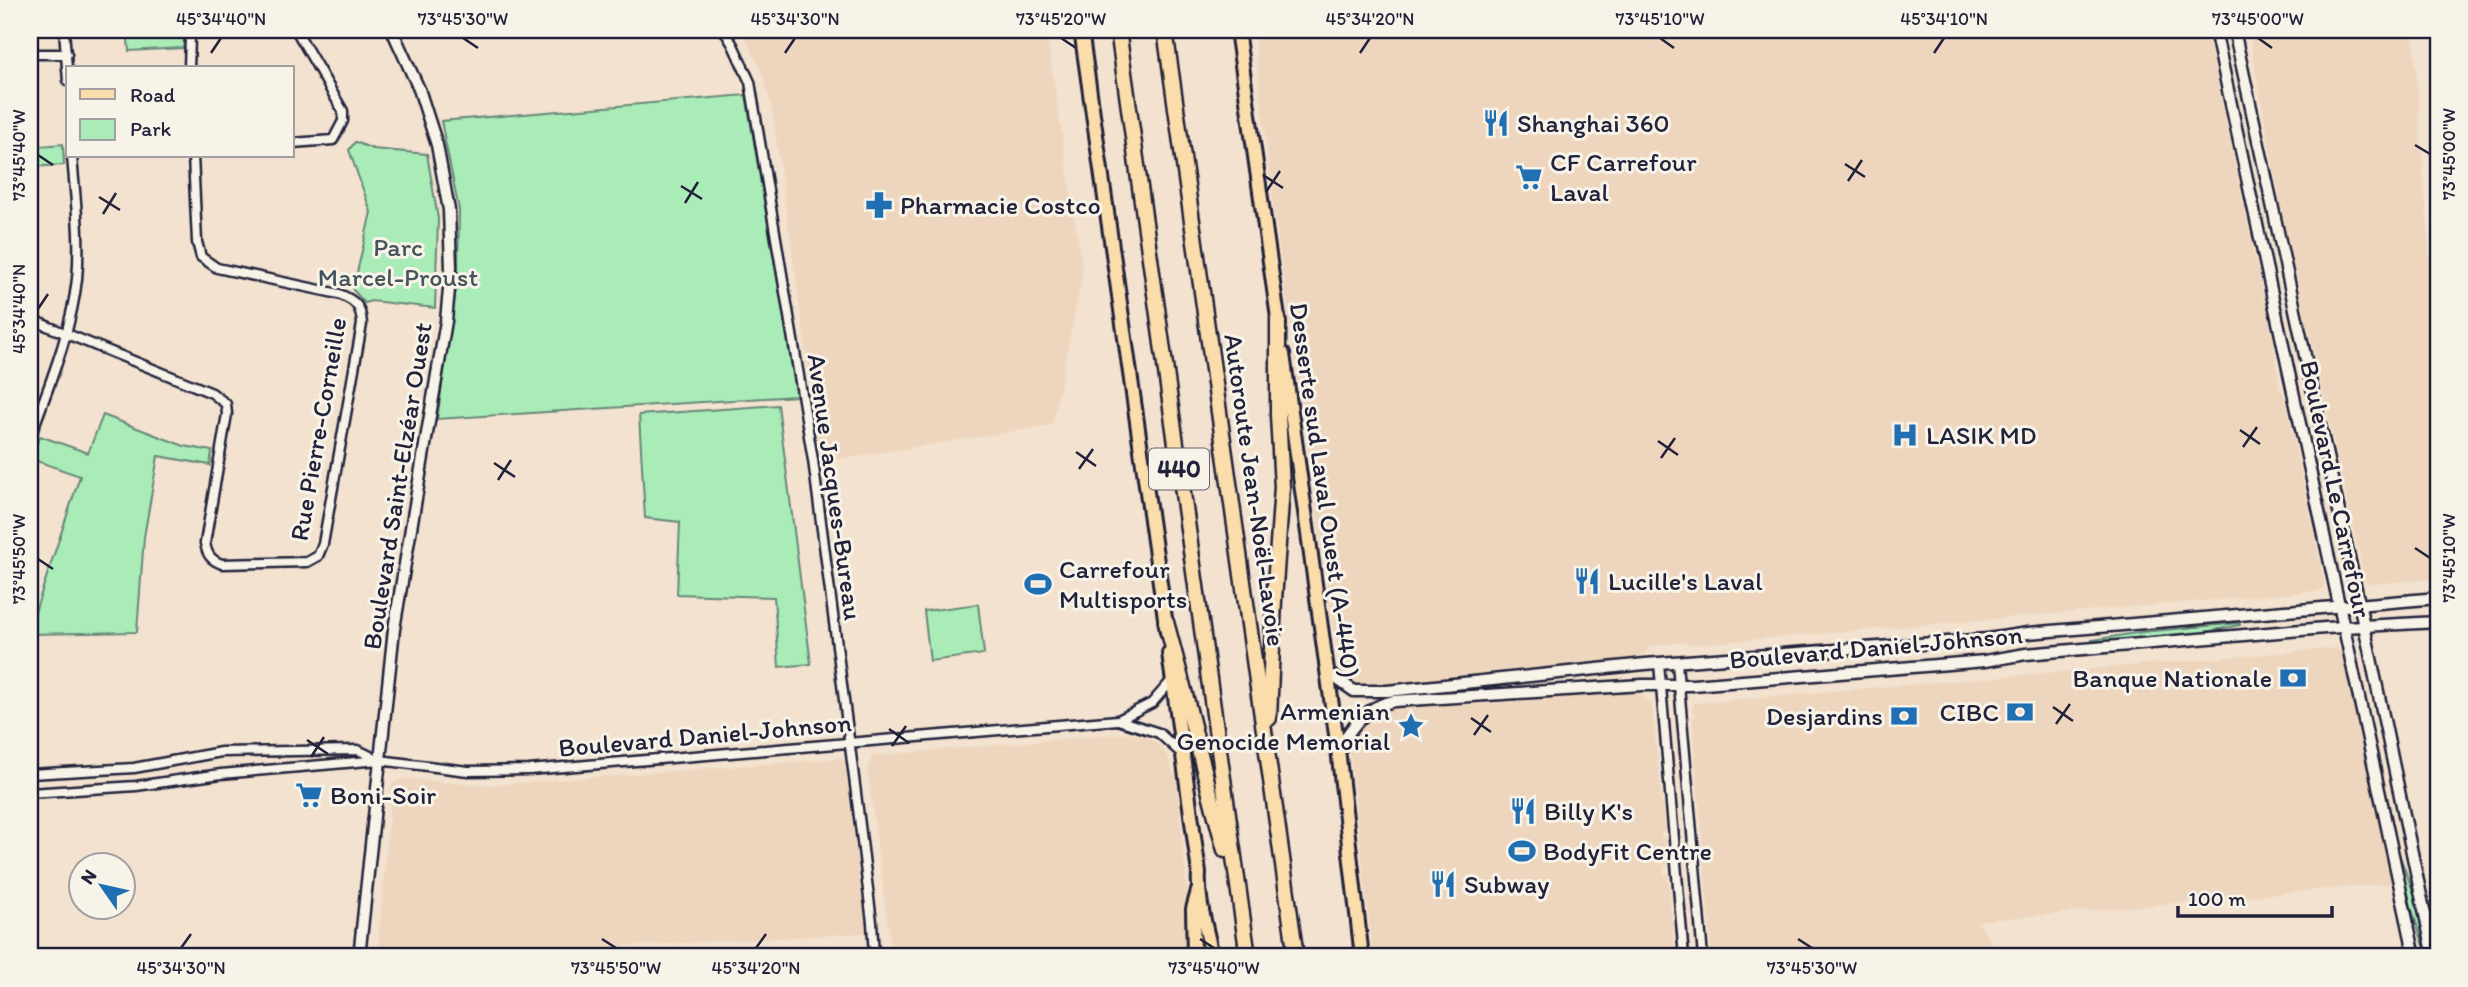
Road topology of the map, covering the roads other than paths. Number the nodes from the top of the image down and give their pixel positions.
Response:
1 (66, 30) edge
2 (197, 30) edge
3 (296, 30) edge
4 (392, 30) edge
5 (723, 30) edge
6 (1082, 30) edge
7 (1118, 30) edge
8 (1165, 30) edge
9 (1237, 30) edge
10 (2214, 30) edge
11 (2234, 30) edge
12 (30, 54) edge
13 (67, 54) junction
14 (67, 66) edge
15 (189, 66) edge
16 (294, 143) edge
17 (72, 158) edge
18 (192, 158) edge
19 (1278, 318) junction
20 (30, 319) edge
21 (66, 333) junction
22 (30, 438) edge
23 (2438, 598) edge
24 (2359, 605) junction
25 (2339, 606) junction
26 (1166, 622) junction
27 (2438, 622) edge
28 (2344, 627) junction
29 (2364, 627) junction
30 (1659, 663) junction
31 (1677, 663) junction
32 (1327, 672) junction
33 (1173, 679) junction
34 (1661, 685) junction
35 (1680, 686) junction
36 (1118, 720) junction
37 (849, 744) junction
38 (1338, 749) junction
39 (1268, 753) junction
40 (1183, 754) junction
41 (379, 760) junction
42 (30, 774) edge
43 (30, 793) edge
44 (1198, 891) junction
45 (1241, 909) junction
46 (359, 957) edge
47 (874, 957) edge
48 (1194, 957) edge
49 (1212, 957) edge
50 (1248, 957) edge
51 (1296, 957) edge
52 (1362, 957) edge
53 (1684, 957) edge
54 (1703, 957) edge
55 (2415, 957) edge
56 (2434, 957) edge

1 - 13 street
2 - 15 street
3 - 16 street
4 - 41 street, Boulevard Saint-Elzéar Ouest
5 - 37 street, Avenue Jacques-Bureau
6 - 26 main road
7 - 45 highway, 440
8 - 39 highway, Autoroute Jean-Noël-Lavoie / 440
9 - 19 main road, Desserte sud Laval Ouest (A-440)
10 - 25 street, Boulevard Le Carrefour
11 - 24 street, Boulevard Le Carrefour
12 - 13 street
13 - 14 street
17 - 21 street
18 - 21 street, Rue Pierre-Corneille
19 - 32 main road, Desserte sud Laval Ouest (A-440)
19 - 39 highway
20 - 21 street, Rue Pierre-Corneille
21 - 22 street
23 - 24 street, Boulevard Daniel-Johnson
24 - 25 street, Boulevard Daniel-Johnson
24 - 29 street, Boulevard Le Carrefour
25 - 28 street, Boulevard Le Carrefour
25 - 31 street, Boulevard Daniel-Johnson
26 - 33 main road
26 - 45 highway
27 - 29 street, Boulevard Daniel-Johnson
28 - 29 street, Boulevard Daniel-Johnson
28 - 35 street, Boulevard Daniel-Johnson
28 - 55 street, Boulevard Le Carrefour
29 - 56 street, Boulevard Le Carrefour
30 - 31 street, Boulevard Daniel-Johnson
30 - 32 street, Boulevard Daniel-Johnson
30 - 34 street
31 - 35 street
32 - 38 main road, Desserte sud Laval Ouest (A-440)
33 - 36 street, Boulevard Daniel-Johnson
33 - 40 main road
34 - 35 street, Boulevard Daniel-Johnson
34 - 38 street, Boulevard Daniel-Johnson
34 - 53 street
35 - 54 street
36 - 37 street, Boulevard Daniel-Johnson
36 - 40 street, Boulevard Daniel-Johnson
37 - 41 street, Boulevard Daniel-Johnson
37 - 47 street, Avenue Jacques-Bureau
38 - 52 main road, Desserte sud Laval Ouest (A-440)
39 - 51 highway, Autoroute Jean-Noël-Lavoie / 440
40 - 44 main road
41 - 42 street, Boulevard Daniel-Johnson
41 - 43 street, Boulevard Daniel-Johnson
41 - 46 street, Boulevard Saint-Elzéar Ouest
44 - 48 main road
44 - 49 main road
45 - 50 highway, 440

